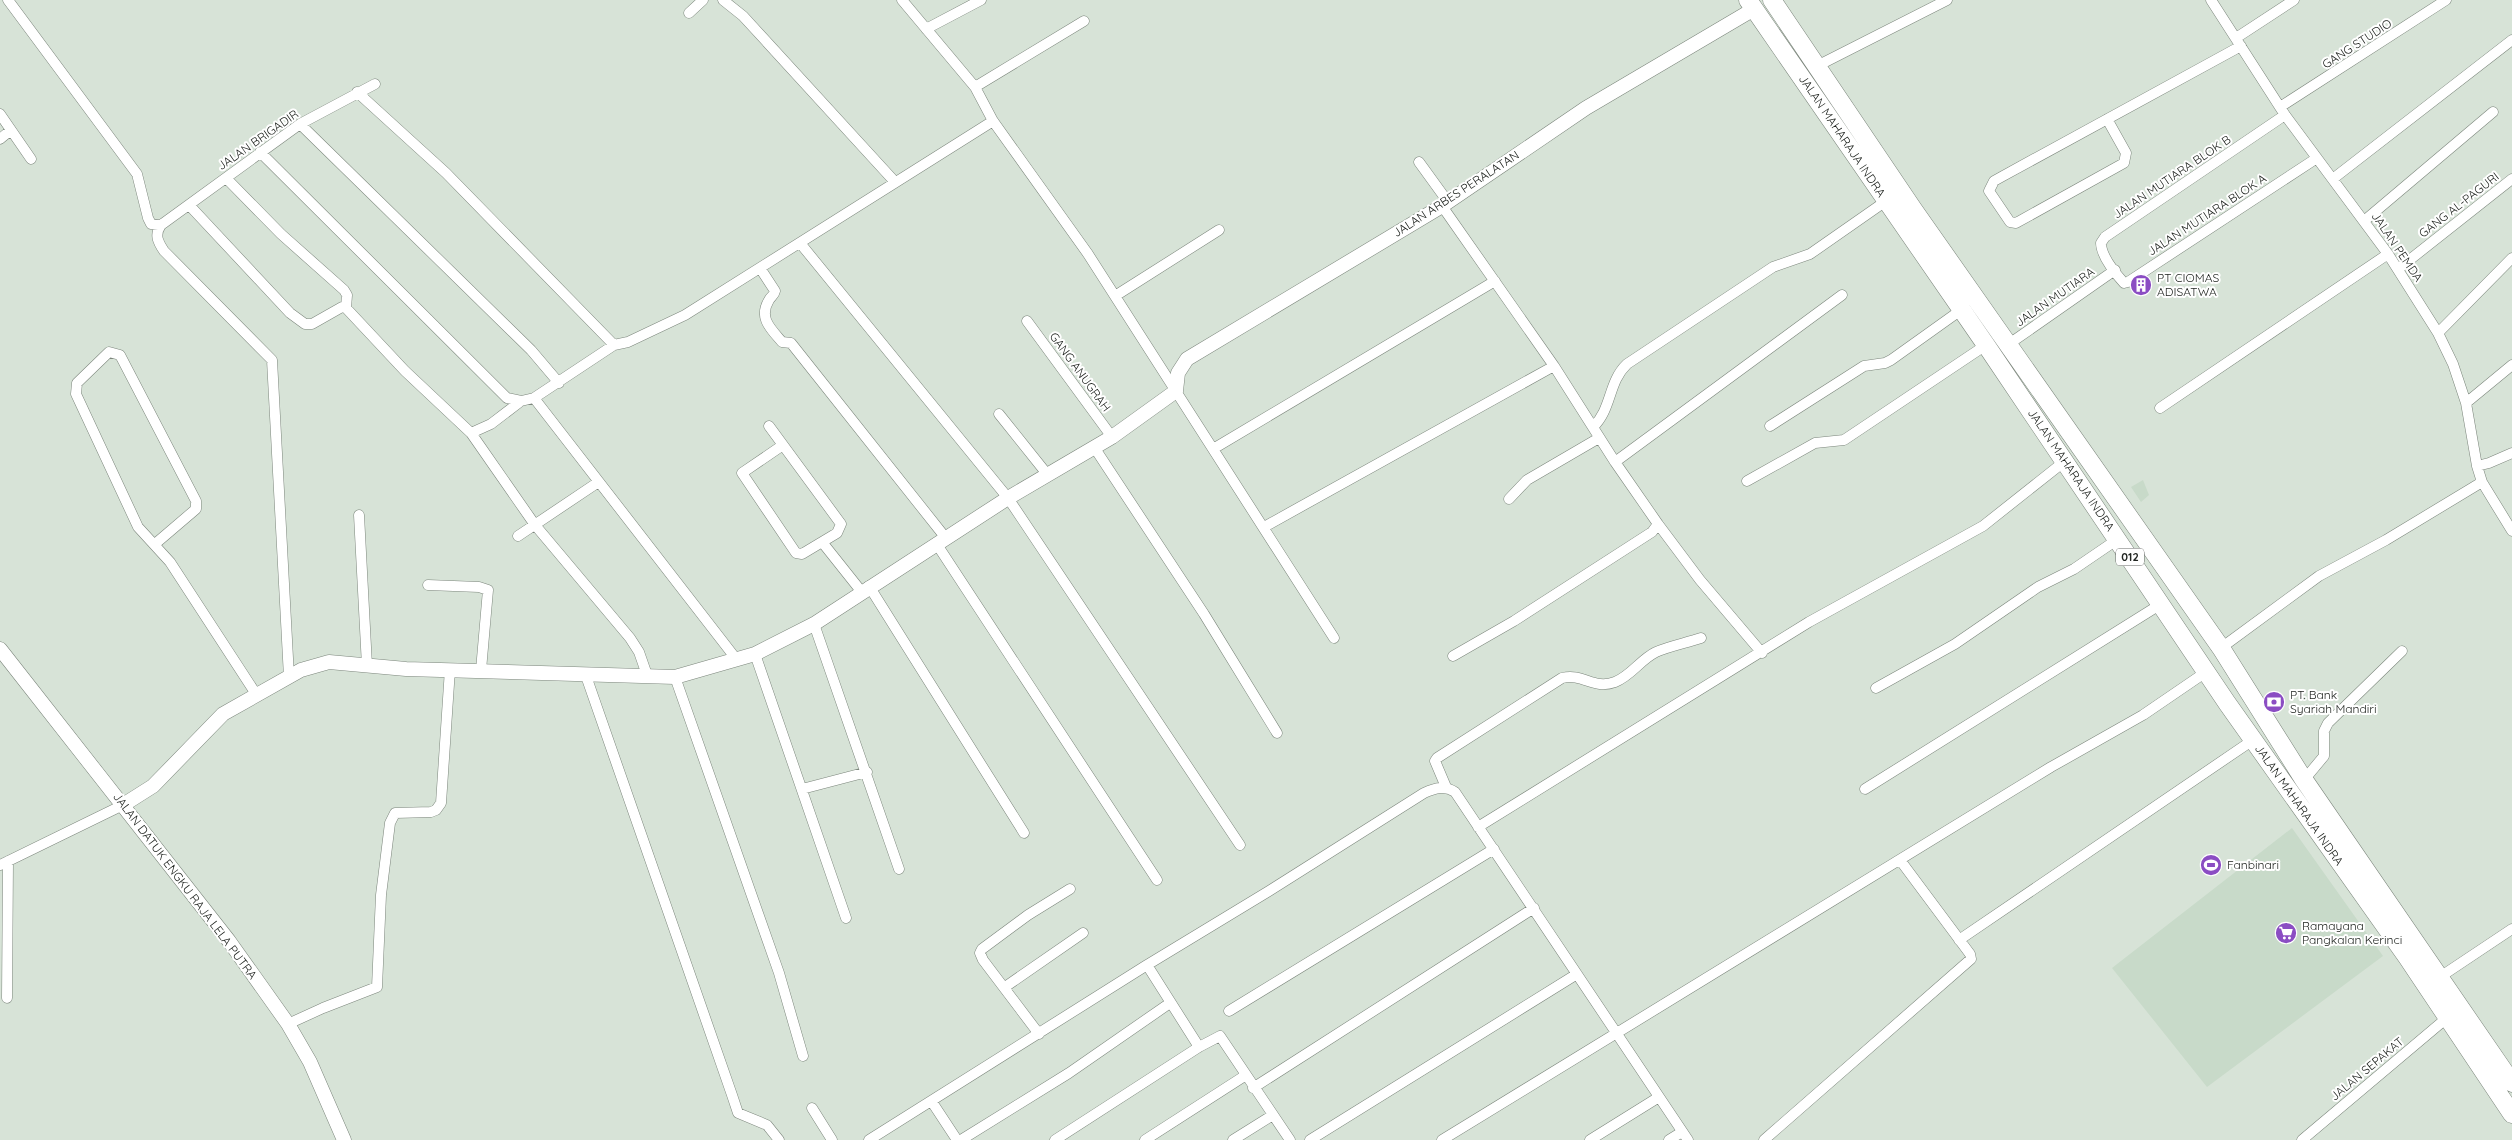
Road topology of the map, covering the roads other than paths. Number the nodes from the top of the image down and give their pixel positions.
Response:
1 (8, 0) edge
2 (703, 0) edge
3 (723, 0) edge
4 (902, 0) edge
5 (981, 0) edge
6 (1772, 0) edge
7 (1947, 0) edge
8 (2211, 0) edge
9 (2294, 0) edge
10 (2446, 0) edge
11 (1751, 4) edge
12 (689, 13) dead end
13 (1084, 21) dead end
14 (926, 30) junction
15 (2512, 40) edge
16 (2238, 42) junction
17 (1817, 66) junction
18 (375, 84) dead end
19 (975, 87) junction
20 (358, 92) junction
21 (1834, 92) junction
22 (1818, 101) junction
23 (2283, 111) junction
24 (2493, 112) dead end
25 (0, 114) edge
26 (2107, 119) junction
27 (993, 121) junction
28 (300, 124) junction
29 (11, 130) junction
30 (0, 139) edge
31 (260, 152) junction
32 (2317, 158) junction
33 (31, 159) dead end
34 (1419, 162) dead end
35 (226, 178) junction
36 (2334, 178) junction
37 (2512, 179) edge
38 (895, 182) junction
39 (1886, 201) junction
40 (1445, 204) junction
41 (189, 205) junction
42 (2364, 221) junction
43 (161, 225) junction
44 (1219, 230) dead end
45 (800, 243) junction
46 (2388, 254) junction
47 (2512, 258) edge
48 (760, 268) junction
49 (2398, 269) junction
50 (2114, 270) junction
51 (1495, 281) junction
52 (1842, 295) dead end
53 (1115, 296) junction
54 (346, 308) junction
55 (1961, 310) junction
56 (1027, 321) dead end
57 (2438, 333) junction
58 (2009, 344) junction
59 (614, 345) junction
60 (1986, 345) junction
61 (2512, 365) edge
62 (1554, 366) junction
63 (559, 383) junction
64 (1176, 391) junction
65 (534, 398) junction
66 (522, 401) junction
67 (2466, 402) junction
68 (2160, 408) dead end
69 (998, 414) dead end
70 (769, 426) dead end
71 (1770, 426) dead end
72 (1593, 427) junction
73 (471, 433) junction
74 (1112, 437) junction
75 (1599, 438) junction
76 (783, 445) junction
77 (1094, 447) junction
78 (1213, 448) junction
79 (2512, 453) edge
80 (2065, 461) junction
81 (1614, 462) junction
82 (2477, 466) junction
83 (1047, 474) junction
84 (1747, 481) dead end
85 (2482, 482) junction
86 (597, 483) junction
87 (1008, 498) junction
88 (1509, 499) dead end
89 (359, 515) dead end
90 (1658, 524) junction
91 (535, 525) junction
92 (1264, 527) junction
93 (2512, 531) edge
94 (518, 536) dead end
95 (2118, 539) junction
96 (941, 540) junction
97 (822, 542) junction
98 (155, 544) junction
99 (428, 585) dead end
100 (865, 589) junction
101 (2161, 604) junction
102 (814, 624) junction
103 (1334, 638) dead end
104 (1701, 638) dead end
105 (2221, 648) junction
106 (0, 649) edge
107 (2402, 651) dead end
108 (1762, 653) junction
109 (755, 654) junction
110 (1453, 656) dead end
111 (737, 660) junction
112 (367, 666) junction
113 (450, 669) junction
114 (481, 670) junction
115 (2206, 672) junction
116 (585, 673) junction
117 (647, 675) junction
118 (288, 677) junction
119 (674, 677) junction
120 (1876, 688) dead end
121 (256, 694) junction
122 (1278, 734) dead end
123 (2253, 740) junction
124 (867, 772) junction
125 (2304, 780) junction
126 (1446, 787) junction
127 (802, 789) junction
128 (1865, 789) dead end
129 (123, 805) junction
130 (1478, 826) junction
131 (1024, 834) dead end
132 (1240, 845) dead end
133 (1494, 849) junction
134 (1900, 860) junction
135 (4, 863) edge
136 (899, 869) dead end
137 (1157, 880) dead end
138 (1070, 889) dead end
139 (1534, 908) junction
140 (846, 918) dead end
141 (2512, 928) edge
142 (1083, 934) dead end
143 (1959, 940) junction
144 (1147, 965) junction
145 (1577, 974) junction
146 (2440, 977) junction
147 (1004, 988) junction
148 (7, 998) dead end
149 (1170, 1003) junction
150 (1229, 1011) dead end
151 (2448, 1017) junction
152 (288, 1024) junction
153 (1040, 1034) junction
154 (1617, 1034) junction
155 (1199, 1047) junction
156 (2478, 1049) junction
157 (803, 1056) dead end
158 (1246, 1075) junction
159 (2512, 1083) edge
160 (1253, 1088) junction
161 (1659, 1097) junction
162 (932, 1102) junction
163 (812, 1108) dead end
164 (2512, 1114) edge
165 (1273, 1115) junction
166 (1685, 1136) edge
167 (344, 1140) edge
168 (779, 1140) edge
169 (832, 1140) edge
170 (869, 1140) edge
171 (957, 1140) edge
172 (961, 1140) edge
173 (1055, 1140) edge
174 (1146, 1140) edge
175 (1233, 1140) edge
176 (1290, 1140) edge
177 (1310, 1140) edge
178 (1442, 1140) edge
179 (1590, 1140) edge
180 (1669, 1140) edge
181 (1764, 1140) edge
182 (2302, 1140) edge

1 - 43 street
2 - 12 street
3 - 38 street
4 - 14 street
5 - 14 street
6 - 17 highway, JALAN MAHARAJA INDRA / 012
7 - 17 street
8 - 16 street, JALAN PEMDA
9 - 16 street
10 - 23 street, GANG STUDIO
11 - 22 highway, JALAN MAHARAJA INDRA / 012
11 - 40 street, JALAN ARBES PERALATAN
13 - 19 street
14 - 19 street
15 - 36 street
16 - 23 street, JALAN PEMDA
16 - 26 street
17 - 21 highway, JALAN MAHARAJA INDRA / 012
18 - 20 street, JALAN BRIGADIR
19 - 27 street
20 - 28 street, JALAN BRIGADIR
20 - 59 street
21 - 22 highway
21 - 58 highway, JALAN MAHARAJA INDRA / 012
22 - 39 highway, JALAN MAHARAJA INDRA / 012
23 - 32 street, JALAN PEMDA
23 - 50 street, JALAN MUTIARA BLOK B
24 - 42 street
25 - 29 street
26 - 26 street
27 - 38 street
27 - 53 street
28 - 31 street, JALAN BRIGADIR
28 - 63 street
29 - 30 street
29 - 33 street
31 - 35 street, JALAN BRIGADIR
31 - 66 street
32 - 36 street, JALAN PEMDA
32 - 50 street, JALAN MUTIARA BLOK A
34 - 40 street
35 - 41 street, JALAN BRIGADIR
35 - 54 street
36 - 42 street, JALAN PEMDA
37 - 49 street, GANG AL-PAGURI
38 - 45 street
39 - 55 highway, JALAN MAHARAJA INDRA / 012
39 - 72 street
40 - 51 street
40 - 64 street, JALAN ARBES PERALATAN
41 - 43 street, JALAN BRIGADIR
41 - 54 street
42 - 46 street, JALAN PEMDA
43 - 118 street
44 - 53 street
45 - 48 street
45 - 87 street
46 - 49 street, JALAN PEMDA
46 - 68 street
47 - 57 street
48 - 59 street
48 - 96 street
49 - 57 street, JALAN PEMDA
50 - 58 street, JALAN MUTIARA
51 - 62 street
51 - 78 street
52 - 81 street
53 - 64 street
54 - 73 street
55 - 60 highway, JALAN MAHARAJA INDRA / 012
55 - 71 street
56 - 74 street, GANG ANUGRAH
57 - 67 street, JALAN PEMDA
58 - 105 highway, JALAN MAHARAJA INDRA / 012
59 - 63 street
60 - 80 highway, JALAN MAHARAJA INDRA / 012
60 - 84 street
61 - 67 street
62 - 72 street
62 - 92 street
63 - 65 street
64 - 74 street
64 - 78 street
65 - 66 street
65 - 86 street
66 - 73 street
67 - 82 street, JALAN PEMDA
69 - 83 street
70 - 76 street
72 - 75 street
73 - 91 street
74 - 77 street
75 - 81 street
75 - 88 street
76 - 97 street
76 - 97 street
77 - 83 street
77 - 122 street
78 - 92 street
79 - 82 street
80 - 95 highway, JALAN MAHARAJA INDRA / 012
80 - 108 street
81 - 90 street
82 - 85 street, JALAN PEMDA
83 - 87 street
85 - 93 street, JALAN PEMDA
85 - 105 street
86 - 91 street
86 - 111 street
87 - 96 street
87 - 132 street
89 - 112 street
90 - 108 street
90 - 110 street
91 - 94 street
91 - 117 street
92 - 103 street
95 - 101 highway, JALAN MAHARAJA INDRA / 012
95 - 120 street
96 - 100 street
96 - 137 street
97 - 100 street
98 - 98 street
98 - 121 street
99 - 114 street
100 - 102 street
100 - 131 street
101 - 115 highway, JALAN MAHARAJA INDRA / 012
101 - 128 street
102 - 109 street
102 - 124 street
104 - 126 street
105 - 125 highway, JALAN MAHARAJA INDRA / 012
106 - 129 street, JALAN DATUK ENGKU RAJA LELA PUTRA
107 - 125 street
108 - 130 street
109 - 111 street
109 - 127 street
111 - 119 street
112 - 113 street
112 - 118 street
113 - 114 street
113 - 152 street
114 - 116 street
115 - 123 highway, JALAN MAHARAJA INDRA / 012
115 - 134 street
116 - 117 street
116 - 168 street
117 - 119 street
118 - 121 street
119 - 157 street
121 - 129 street
123 - 143 street
123 - 151 highway, JALAN MAHARAJA INDRA / 012
124 - 127 street
124 - 136 street
125 - 146 highway, JALAN MAHARAJA INDRA / 012
126 - 130 street
126 - 144 street
127 - 140 street
129 - 135 street
129 - 152 street, JALAN DATUK ENGKU RAJA LELA PUTRA
130 - 133 street
133 - 139 street
133 - 150 street
134 - 143 street
134 - 154 street
135 - 148 street
138 - 147 street
139 - 145 street
139 - 160 street
141 - 146 street
142 - 147 street
143 - 181 street
144 - 149 street
144 - 153 street
145 - 154 street
145 - 177 street
146 - 156 highway, JALAN MAHARAJA INDRA / 012
147 - 153 street
149 - 155 street
149 - 172 street
151 - 156 highway, JALAN MAHARAJA INDRA / 012
151 - 182 street, JALAN SEPAKAT
152 - 167 street, JALAN DATUK ENGKU RAJA LELA PUTRA
153 - 162 street
154 - 161 street
154 - 178 street
155 - 158 street
155 - 173 street
156 - 159 highway, JALAN MAHARAJA INDRA / 012
156 - 164 highway, JALAN MAHARAJA INDRA / 012
158 - 160 street
158 - 174 street
160 - 165 street
161 - 166 street
161 - 179 street
162 - 170 street
162 - 171 street
163 - 169 street
165 - 175 street
165 - 176 street
166 - 180 street

